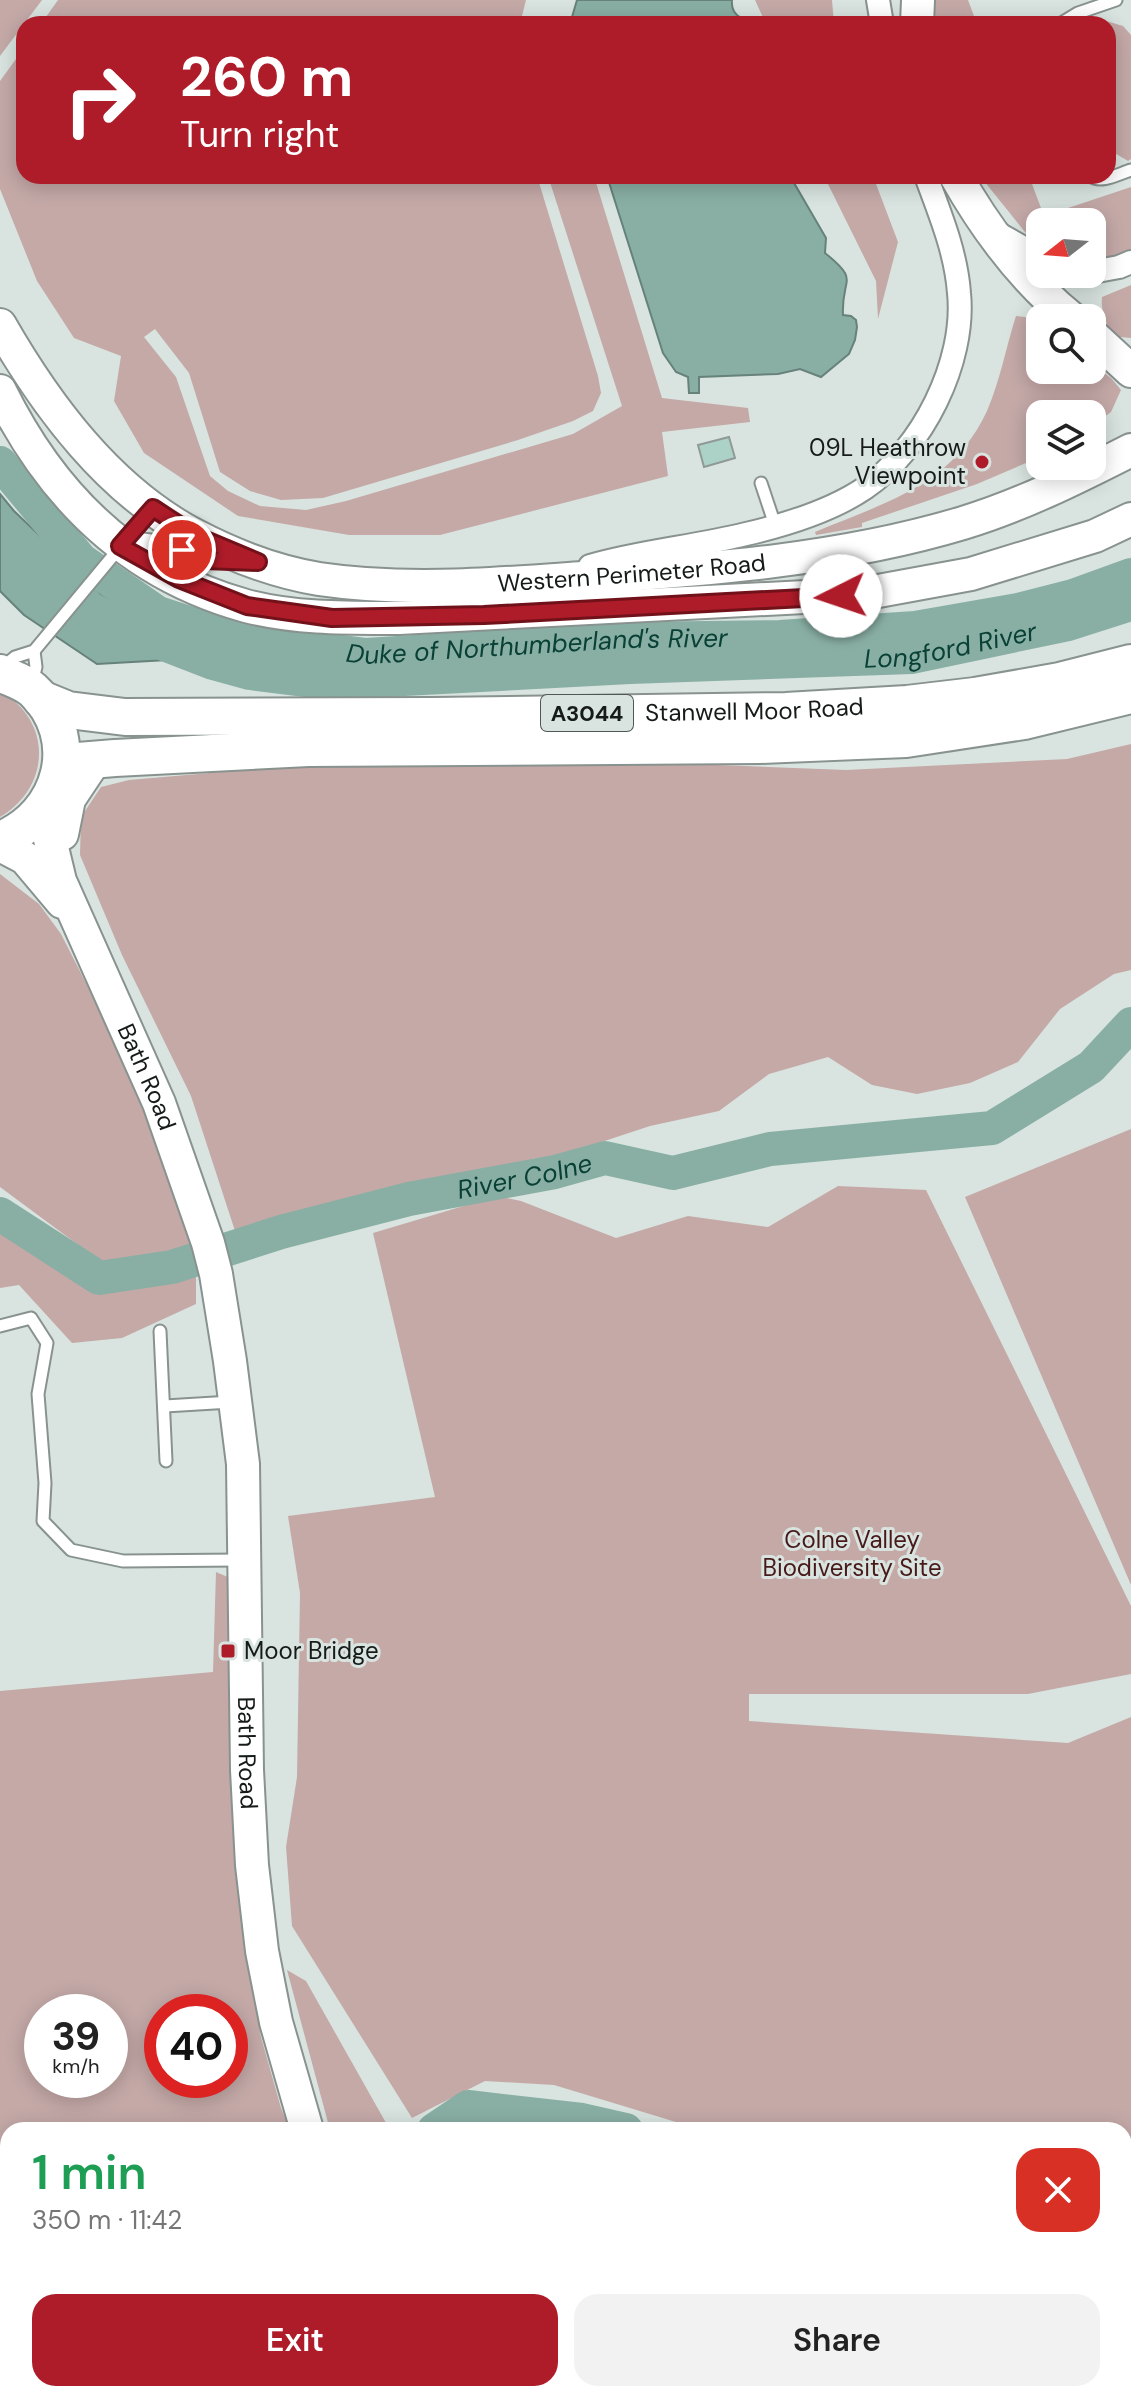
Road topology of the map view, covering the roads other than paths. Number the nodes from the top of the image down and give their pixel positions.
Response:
1 (1116, 0) edge
2 (1073, 16) edge
3 (913, 184) edge
4 (929, 184) edge
5 (961, 184) edge
6 (988, 227) junction
7 (1026, 249) edge
8 (1131, 262) edge
9 (1106, 269) edge
10 (959, 294) junction
11 (1056, 304) edge
12 (0, 325) edge
13 (1106, 348) edge
14 (1131, 371) edge
15 (0, 391) edge
16 (1131, 450) edge
17 (761, 483) dead end
18 (153, 508) junction
19 (1131, 519) edge
20 (775, 525) junction
21 (120, 547) junction
22 (258, 562) junction
23 (543, 580) junction
24 (35, 650) junction
25 (1131, 663) edge
26 (18, 682) edge
27 (1131, 695) edge
28 (69, 776) junction
29 (0, 843) edge
30 (60, 881) junction
31 (74, 917) junction
32 (0, 1326) edge
33 (160, 1331) dead end
34 (235, 1402) junction
35 (165, 1406) junction
36 (166, 1461) dead end
37 (245, 1560) junction
38 (305, 2122) edge

1 - 2 lane
3 - 10 street
4 - 10 street
5 - 6 street
6 - 7 street
6 - 11 street
8 - 9 street
10 - 20 street
12 - 18 street, Western Perimeter Road
13 - 14 street
15 - 21 street, Western Perimeter Road
16 - 23 street, Western Perimeter Road
17 - 20 lane
18 - 21 lane
18 - 22 street, Western Perimeter Road
19 - 21 street, Western Perimeter Road
20 - 23 street
21 - 22 lane, Western Perimeter Road
21 - 24 lane
22 - 23 street, Western Perimeter Road
24 - 26 lane
24 - 26 lane
25 - 26 main road, Stanwell Moor Road / A3044
26 - 28 main road
27 - 28 main road, Stanwell Moor Road / A3044
28 - 29 main road
28 - 30 street
28 - 30 street, Bath Road
29 - 31 street, Bath Road
30 - 31 street, Bath Road
31 - 34 street, Bath Road
32 - 37 lane
33 - 35 lane
34 - 35 lane
34 - 37 street, Bath Road
35 - 36 lane
37 - 38 street, Bath Road

